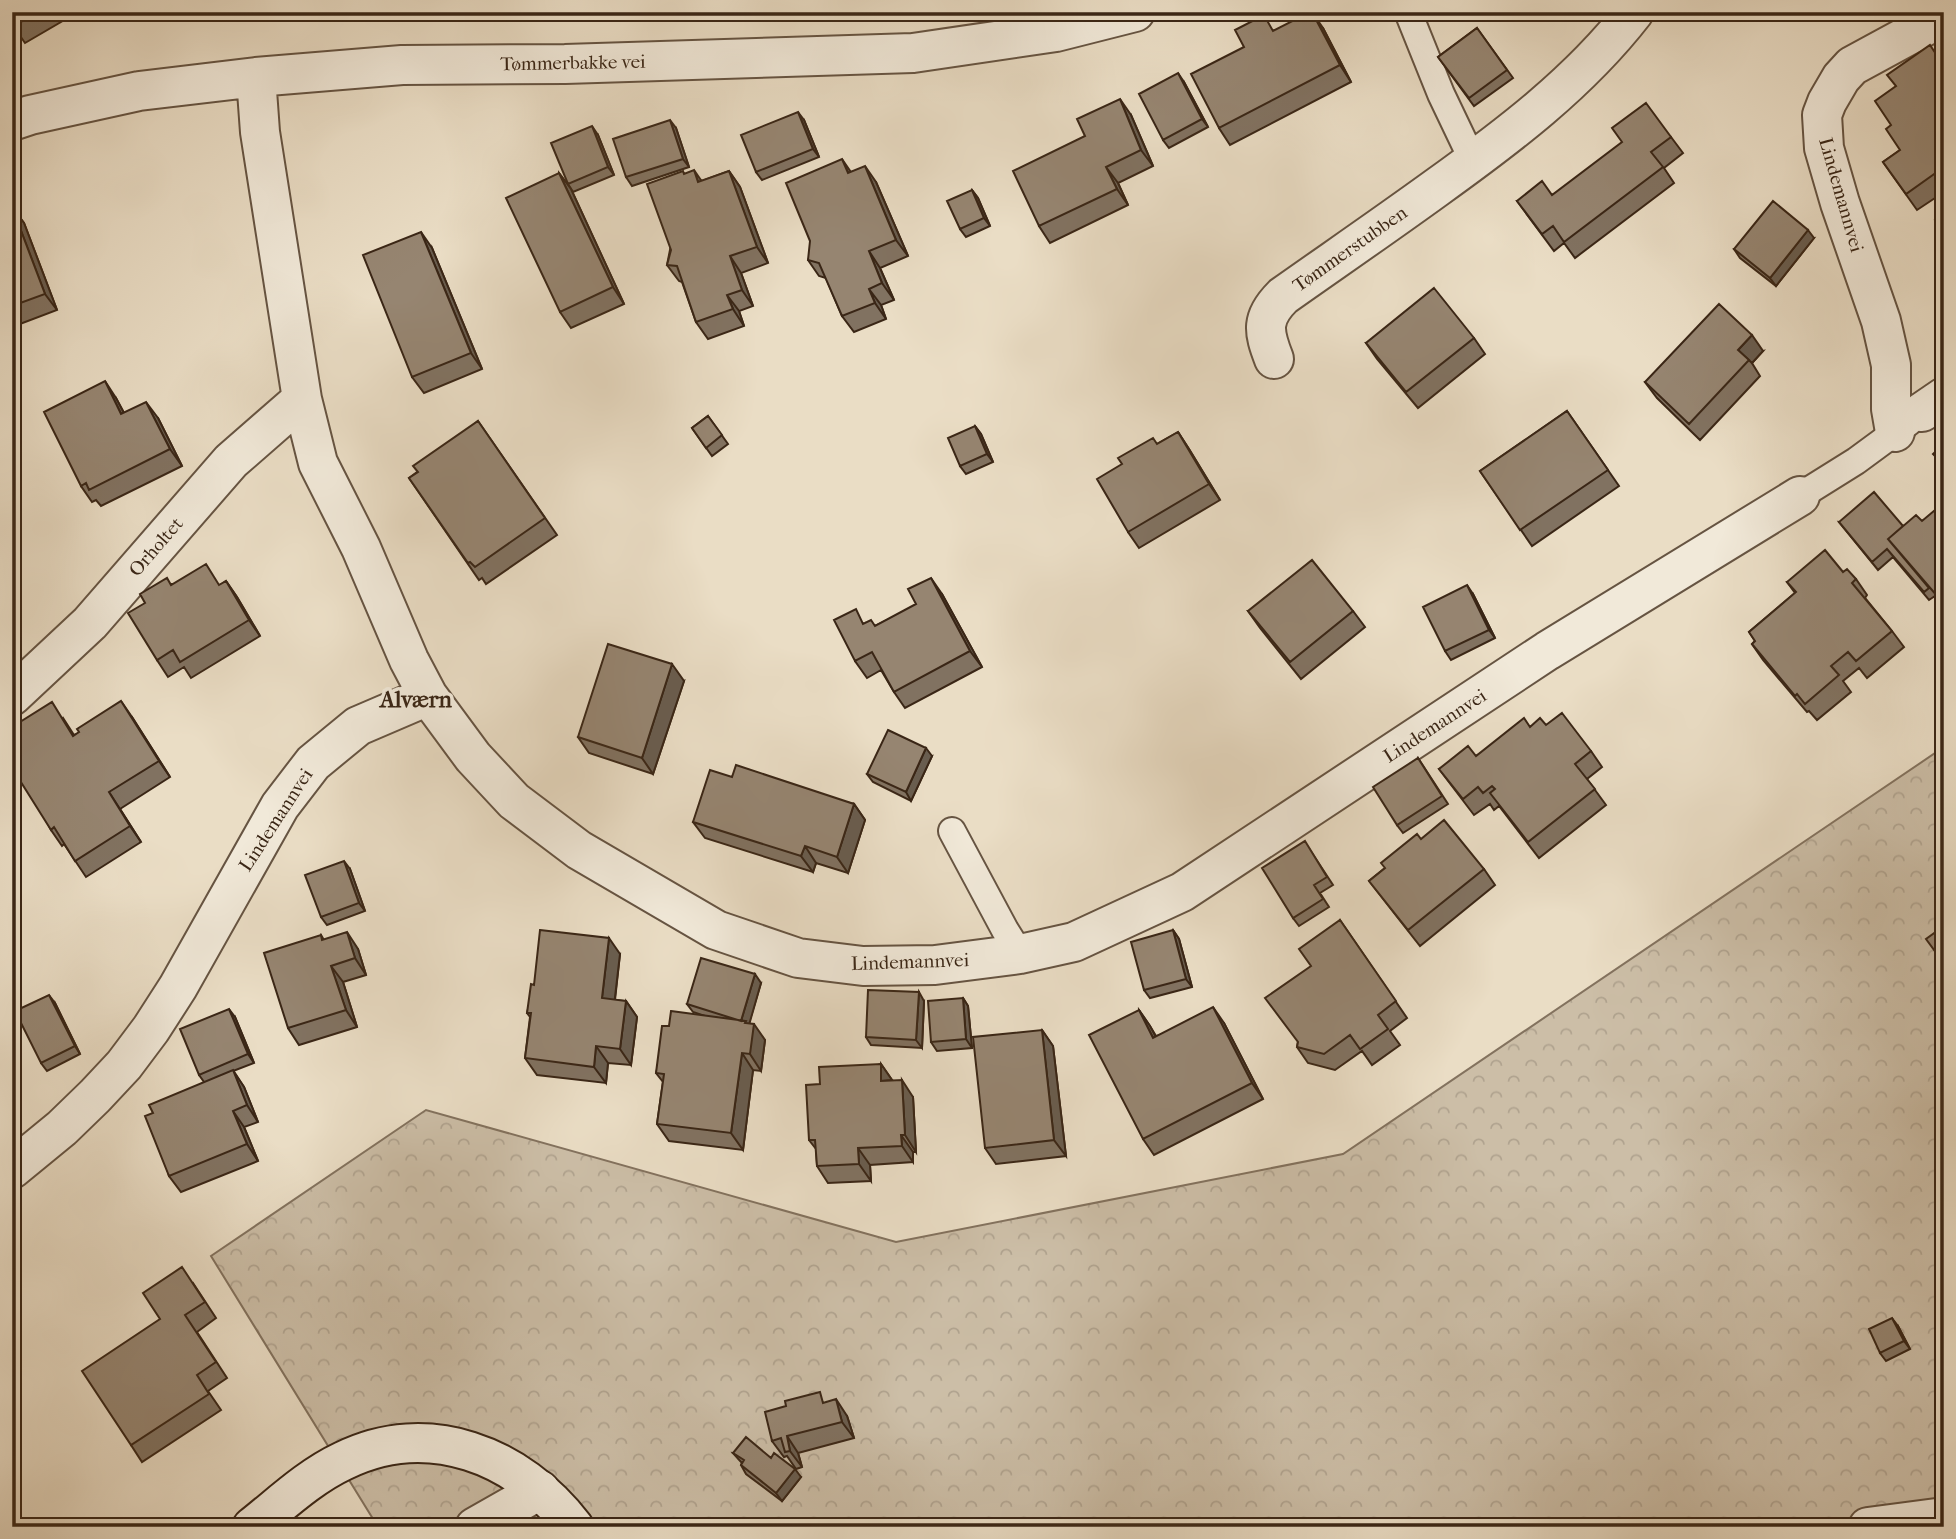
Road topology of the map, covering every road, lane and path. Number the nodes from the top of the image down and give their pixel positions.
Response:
1 (1135, 12) edge
2 (1408, 12) edge
3 (1634, 12) edge
4 (1944, 16) edge
5 (256, 77) junction
6 (12, 121) edge
7 (1473, 161) junction
8 (1274, 359) dead end
9 (302, 399) junction
10 (1920, 414) edge
11 (1800, 495) joint
12 (12, 696) edge
13 (428, 696) junction
14 (952, 831) dead end
15 (1020, 954) junction
16 (12, 1169) edge
17 (540, 1490) junction
18 (1944, 1517) edge
19 (252, 1527) edge
20 (475, 1527) edge
21 (574, 1527) edge
22 (1868, 1527) edge

1 - 5 street, Tømmerbakke vei
2 - 7 lane
3 - 7 street, Tømmerstubben
4 - 10 street, Lindemannvei
5 - 6 street, Tømmerbakke vei
5 - 9 street
7 - 8 street, Tømmerstubben
9 - 12 street, Orholtet
9 - 13 street
10 - 11 lane, Lindemannvei
11 - 15 street, Lindemannvei
13 - 15 street, Lindemannvei
13 - 16 street, Lindemannvei
14 - 15 lane
17 - 19 street
17 - 20 street
17 - 21 street
18 - 22 street

